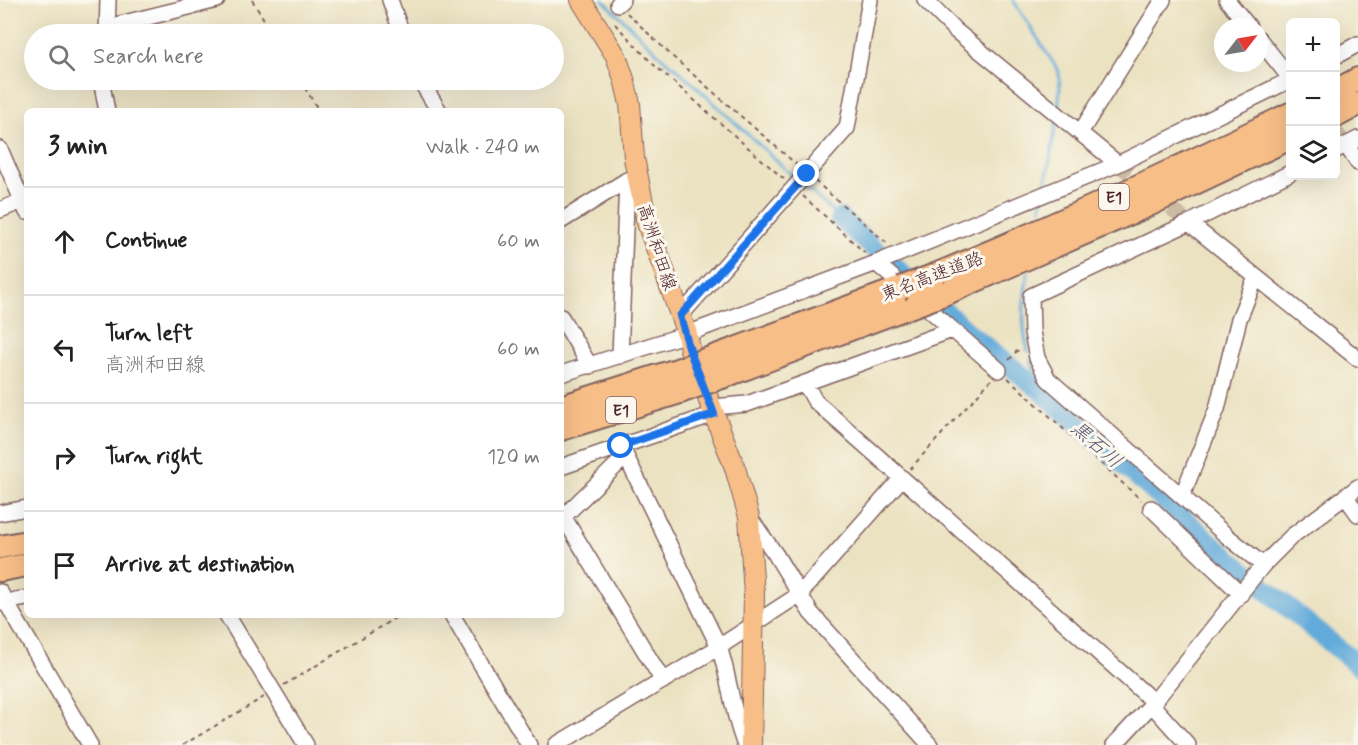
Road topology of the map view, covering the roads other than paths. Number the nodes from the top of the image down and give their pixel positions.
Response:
1 (108, 0) edge
2 (217, 0) edge
3 (390, 0) edge
4 (581, 0) edge
5 (870, 0) edge
6 (925, 0) edge
7 (1163, 0) edge
8 (1227, 0) edge
9 (1242, 18) edge
10 (107, 24) edge
11 (132, 24) edge
12 (398, 24) edge
13 (1358, 44) edge
14 (1268, 51) edge
15 (1340, 53) edge
16 (1286, 74) edge
17 (1358, 79) edge
18 (1286, 81) edge
19 (1340, 88) edge
20 (103, 90) edge
21 (426, 90) edge
22 (1358, 104) edge
23 (106, 108) edge
24 (437, 108) edge
25 (1340, 113) edge
26 (1286, 116) edge
27 (1080, 133) junction
28 (1286, 140) edge
29 (1347, 145) tunnel mouth
30 (0, 149) edge
31 (1358, 163) edge
32 (1118, 164) junction
33 (1286, 175) edge
34 (632, 178) junction
35 (24, 202) edge
36 (24, 204) edge
37 (0, 210) edge
38 (564, 219) edge
39 (1189, 223) junction
40 (878, 262) junction
41 (1256, 277) junction
42 (942, 284) junction
43 (680, 316) junction
44 (564, 322) edge
45 (952, 330) junction
46 (687, 334) junction
47 (620, 356) junction
48 (1358, 359) edge
49 (590, 366) junction
50 (999, 370) road end
51 (564, 373) edge
52 (677, 381) junction
53 (805, 383) junction
54 (564, 406) edge
55 (713, 410) junction
56 (564, 428) edge
57 (623, 451) junction
58 (564, 466) edge
59 (902, 478) junction
60 (1352, 491) edge
61 (1182, 496) junction
62 (1151, 508) road end
63 (24, 509) edge
64 (0, 513) edge
65 (564, 513) edge
66 (1358, 514) edge
67 (749, 517) junction
68 (564, 518) edge
69 (24, 543) edge
70 (0, 547) edge
71 (24, 565) edge
72 (1262, 566) junction
73 (0, 570) edge
74 (1243, 591) junction
75 (800, 594) junction
76 (24, 598) edge
77 (2, 599) edge
78 (229, 618) edge
79 (454, 618) edge
80 (753, 625) junction
81 (719, 647) junction
82 (663, 681) junction
83 (1153, 704) junction
84 (90, 745) edge
85 (306, 745) edge
86 (530, 745) edge
87 (556, 745) edge
88 (746, 745) edge
89 (751, 745) edge
90 (930, 745) edge
91 (1114, 745) edge
92 (1188, 745) edge

1 - 10 street
2 - 11 street
3 - 12 street
4 - 34 main road, 高洲和田線
5 - 43 street
6 - 27 street
7 - 27 street
8 - 9 street
13 - 15 street
14 - 16 street
17 - 19 highway
18 - 32 street
20 - 23 street
21 - 24 street
22 - 25 highway
26 - 42 highway, 東名高速道路 / E1
27 - 32 street
28 - 42 highway, 東名高速道路 / E1
29 - 31 street
30 - 35 street
32 - 40 street
33 - 39 street
34 - 38 street
34 - 43 main road, 高洲和田線
34 - 47 street
36 - 37 street
39 - 41 street
39 - 61 street
40 - 45 street
40 - 46 street
41 - 48 street
41 - 61 street
42 - 52 highway, 東名高速道路 / E1, bridge
42 - 52 highway, 東名高速道路 / E1, bridge
43 - 46 main road, 高洲和田線
44 - 49 street
45 - 50 street
45 - 53 street
46 - 47 street
46 - 55 main road, 高洲和田線
47 - 49 street
49 - 51 street
52 - 54 highway, 東名高速道路 / E1
52 - 56 highway, 東名高速道路 / E1
53 - 55 street
53 - 59 street
55 - 57 street
55 - 67 main road, 高洲和田線
57 - 58 street
57 - 65 street
57 - 81 street
59 - 75 street
59 - 83 street
60 - 66 street
60 - 72 street
61 - 72 street
62 - 74 street
63 - 64 street
67 - 75 street
67 - 80 main road, 高洲和田線
68 - 82 street
69 - 70 highway
71 - 73 highway
72 - 74 street
74 - 83 street
75 - 80 street
75 - 90 street
76 - 77 street
77 - 84 street
78 - 85 street
79 - 86 street
80 - 81 street
80 - 89 main road, 高洲和田線
81 - 82 street
81 - 88 street
82 - 87 street
83 - 91 street
83 - 92 street

